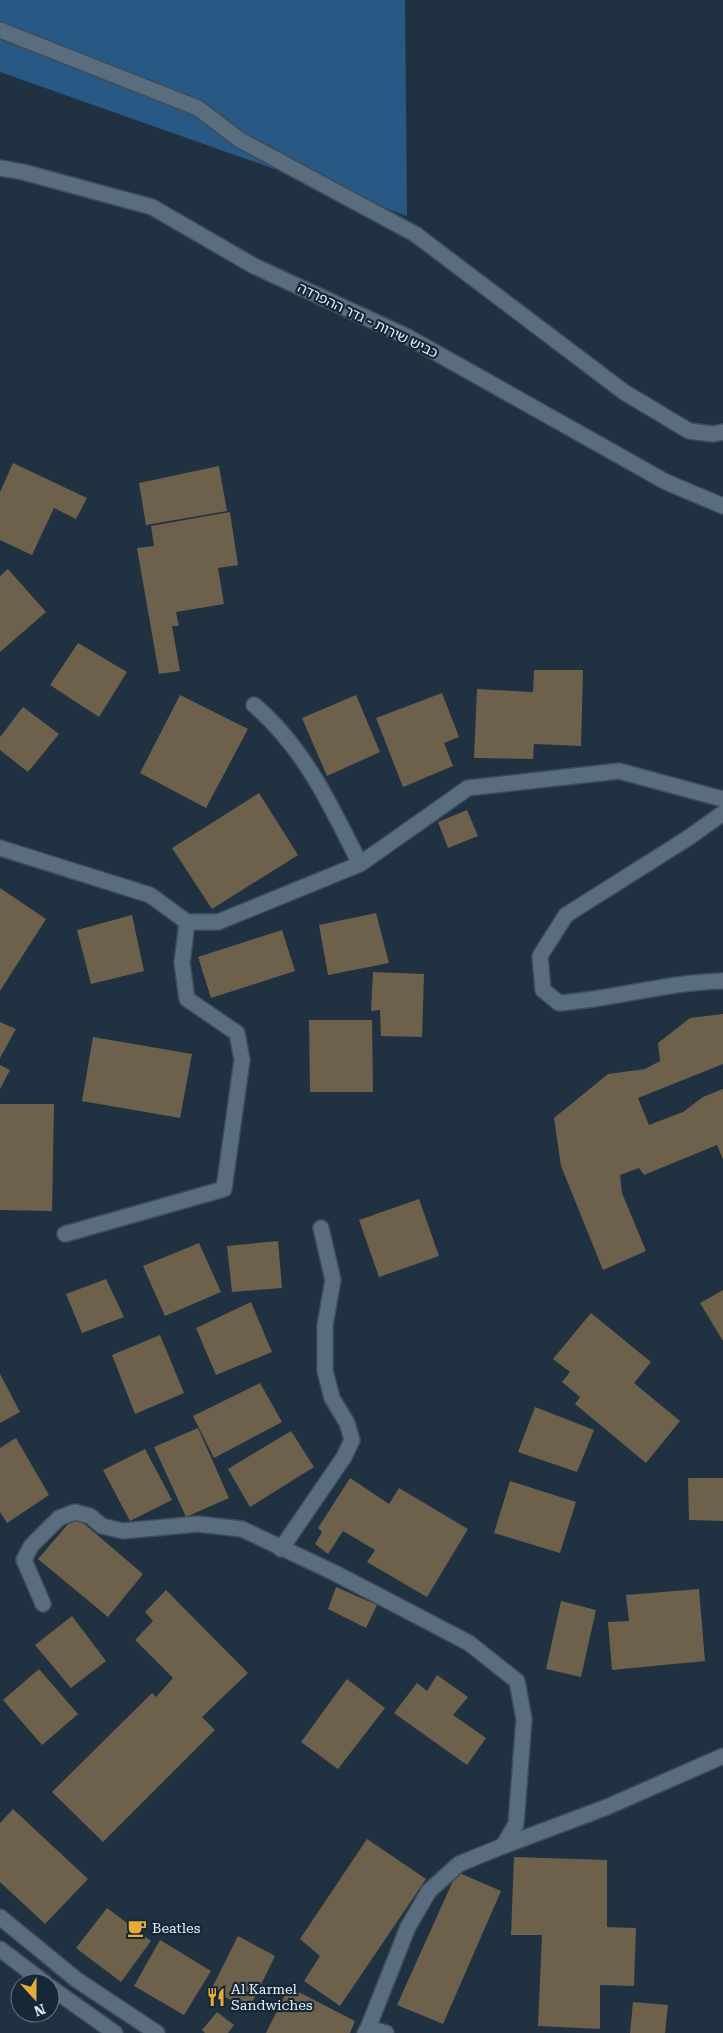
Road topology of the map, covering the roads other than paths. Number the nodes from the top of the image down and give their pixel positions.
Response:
1 (0, 30) edge
2 (0, 168) edge
3 (723, 432) edge
4 (723, 506) edge
5 (254, 705) dead end
6 (723, 799) edge
7 (723, 813) edge
8 (0, 848) edge
9 (360, 864) junction
10 (187, 922) junction
11 (723, 981) edge
12 (321, 1228) dead end
13 (64, 1234) dead end
14 (281, 1549) junction
15 (43, 1604) dead end
16 (723, 1756) edge
17 (502, 1846) junction
18 (0, 1917) edge
19 (0, 1949) edge
20 (32, 1973) edge
21 (60, 1994) edge
22 (366, 2031) edge
23 (115, 2033) edge
24 (157, 2033) edge
25 (386, 2033) edge

1 - 3 street
2 - 4 street, כביש שירות - גדר ההפרדה
5 - 9 street
6 - 9 street
7 - 11 street
8 - 10 street
9 - 10 street
10 - 13 street
12 - 14 street
14 - 15 street
14 - 17 street
16 - 17 street
17 - 22 street
18 - 24 street
19 - 20 street
21 - 23 street
22 - 25 street

